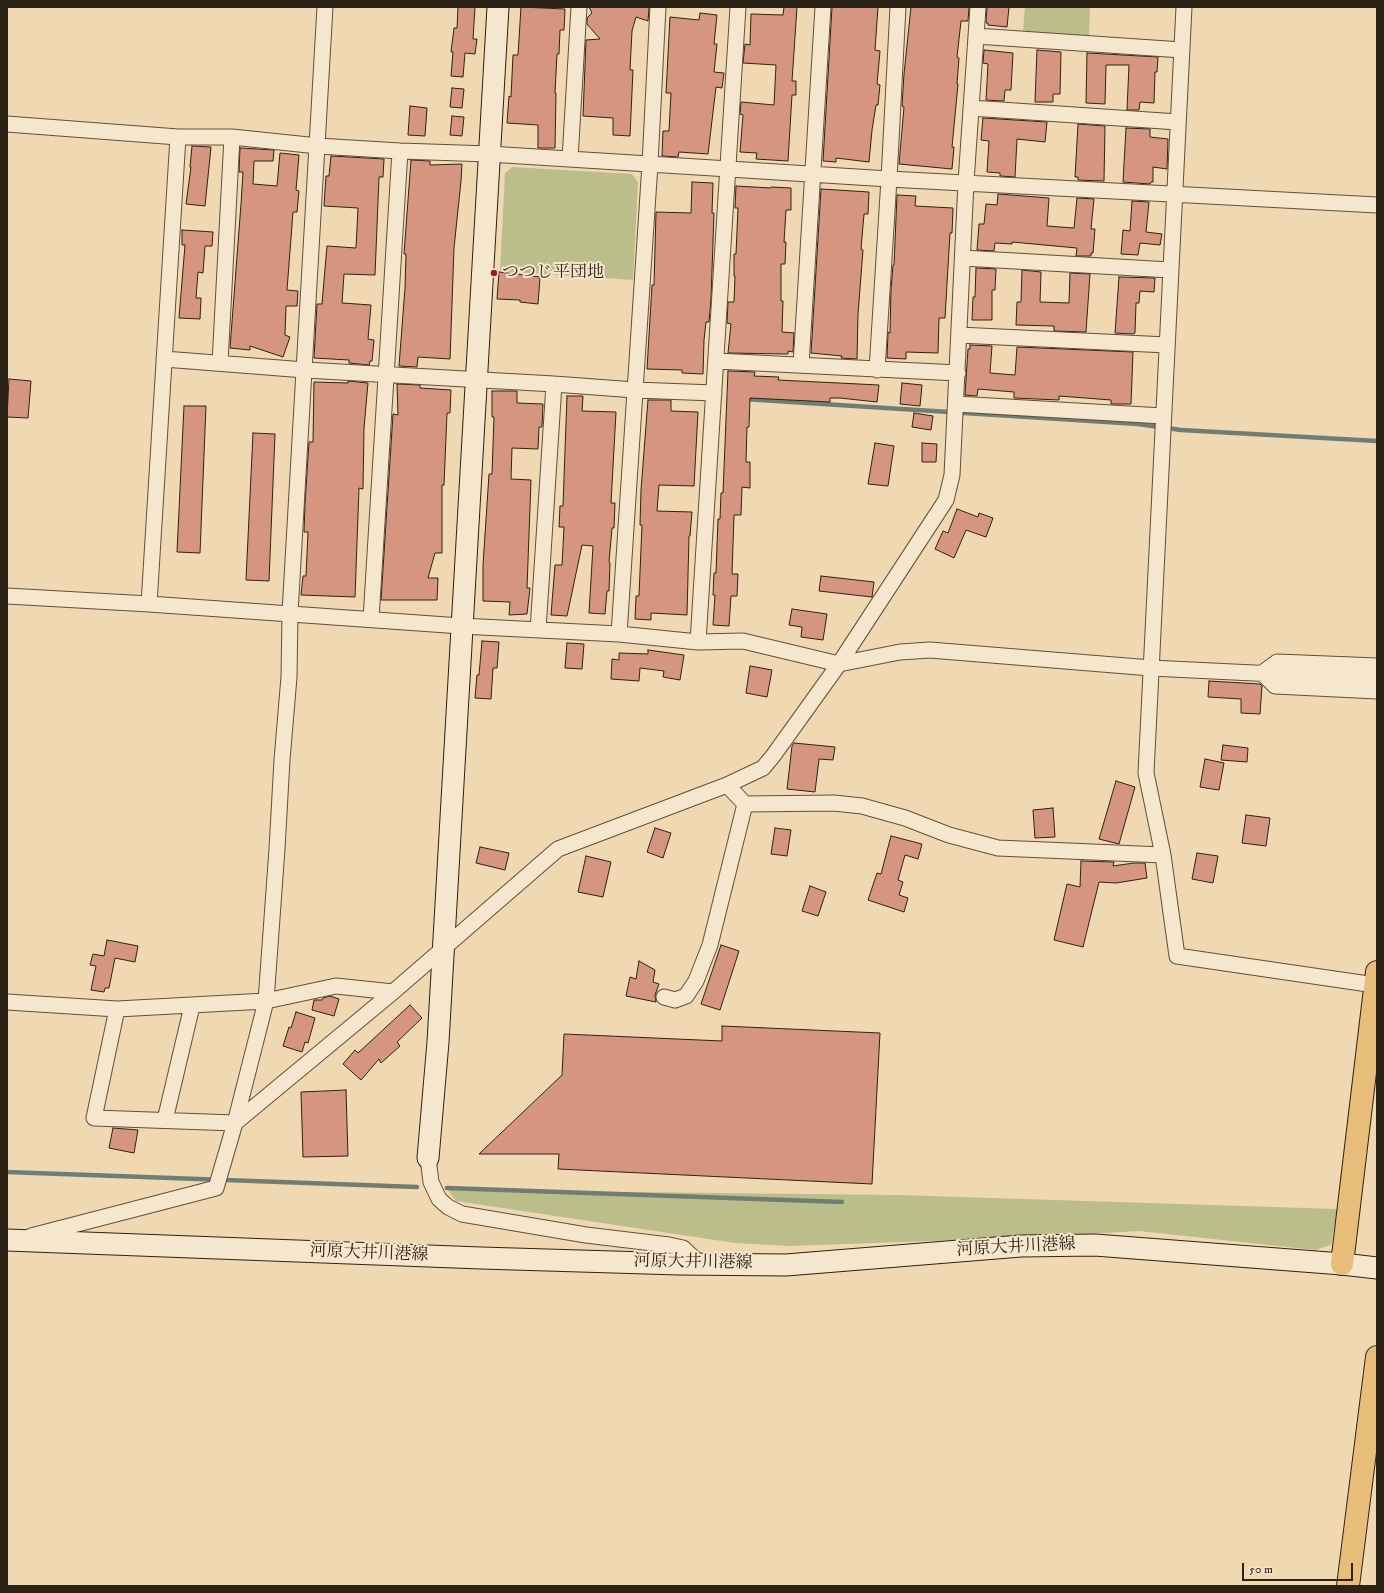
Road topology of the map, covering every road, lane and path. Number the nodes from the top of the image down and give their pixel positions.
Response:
1 (325, 7) edge
2 (498, 7) edge
3 (579, 7) edge
4 (658, 7) edge
5 (738, 7) edge
6 (823, 7) edge
7 (898, 7) edge
8 (978, 7) edge
9 (1184, 7) edge
10 (976, 36) junction
11 (1182, 50) junction
12 (971, 108) junction
13 (1178, 122) junction
14 (7, 124) edge
15 (178, 137) junction
16 (232, 137) junction
17 (318, 146) junction
18 (400, 151) junction
19 (489, 154) junction
20 (570, 159) junction
21 (650, 164) junction
22 (728, 168) junction
23 (813, 173) junction
24 (889, 179) junction
25 (966, 182) junction
26 (1174, 195) junction
27 (1377, 197) edge
28 (1321, 201) junction
29 (1377, 205) edge
30 (963, 258) junction
31 (1170, 270) junction
32 (959, 335) junction
33 (1167, 345) junction
34 (164, 360) junction
35 (716, 361) junction
36 (220, 363) junction
37 (801, 365) junction
38 (305, 370) junction
39 (877, 370) junction
40 (958, 373) junction
41 (386, 375) junction
42 (476, 379) junction
43 (554, 384) junction
44 (635, 390) junction
45 (714, 393) junction
46 (956, 404) junction
47 (1163, 416) junction
48 (7, 596) edge
49 (149, 604) junction
50 (290, 613) junction
51 (371, 619) junction
52 (461, 626) junction
53 (538, 630) junction
54 (619, 634) junction
55 (698, 642) junction
56 (839, 664) junction
57 (1377, 666) edge
58 (1151, 668) junction
59 (1262, 673) junction
60 (1377, 679) edge
61 (1377, 691) edge
62 (727, 785) junction
63 (745, 804) junction
64 (1163, 855) junction
65 (443, 948) junction
66 (1376, 979) edge
67 (393, 992) junction
68 (664, 997) dead end
69 (266, 1001) junction
70 (7, 1002) edge
71 (192, 1006) junction
72 (117, 1009) junction
73 (165, 1120) junction
74 (236, 1123) junction
75 (428, 1158) joint
76 (10, 1240) edge
77 (699, 1263) junction
78 (1342, 1264) junction
79 (1377, 1268) edge
80 (1377, 1357) edge
81 (1348, 1586) edge

1 - 17 street
2 - 19 main road
3 - 20 street
4 - 21 street
5 - 22 street
6 - 23 street
7 - 24 street
8 - 10 street
9 - 11 street
10 - 11 street
10 - 12 street
11 - 13 street
12 - 13 street
12 - 25 street
13 - 26 street
14 - 15 street
15 - 16 street
15 - 34 street
16 - 17 street
16 - 36 street
17 - 18 street
17 - 38 street
18 - 19 street
18 - 41 street
19 - 20 street
19 - 42 main road
20 - 21 street
21 - 22 street
21 - 44 street
22 - 23 street
22 - 35 street
23 - 24 street
23 - 37 street
24 - 25 street
24 - 39 street
25 - 26 street
25 - 30 street
26 - 28 street
26 - 31 street
27 - 28 street
28 - 29 street
30 - 31 street
30 - 32 street
31 - 33 street
32 - 33 street
32 - 40 street
33 - 47 street
34 - 36 street
34 - 49 street
35 - 37 street
35 - 45 street
36 - 38 street
37 - 39 street
38 - 41 street
38 - 50 street
39 - 40 street
40 - 46 street
41 - 42 street
41 - 51 street
42 - 43 street
42 - 52 main road
43 - 44 street
43 - 53 street
44 - 45 street
44 - 54 street
45 - 55 street
46 - 47 street
46 - 56 street
47 - 58 street
48 - 49 street
49 - 50 street
50 - 51 street
50 - 69 street
51 - 52 street
52 - 53 street
52 - 65 main road
53 - 54 street
54 - 55 street
55 - 56 street
56 - 58 street
56 - 62 street
57 - 59 street
58 - 59 street
58 - 64 street
59 - 60 street
59 - 61 street
62 - 63 street
62 - 65 street
63 - 64 street
63 - 68 street
64 - 66 street
65 - 67 street
65 - 75 main road
66 - 78 main road
67 - 69 street
67 - 74 street
69 - 71 street
69 - 74 street
70 - 72 street
71 - 72 street
71 - 73 street
72 - 73 street
73 - 74 street
74 - 76 street
75 - 77 street
76 - 77 main road, 河原大井川港線
77 - 78 main road, 河原大井川港線
78 - 79 main road, 河原大井川港線
80 - 81 main road

